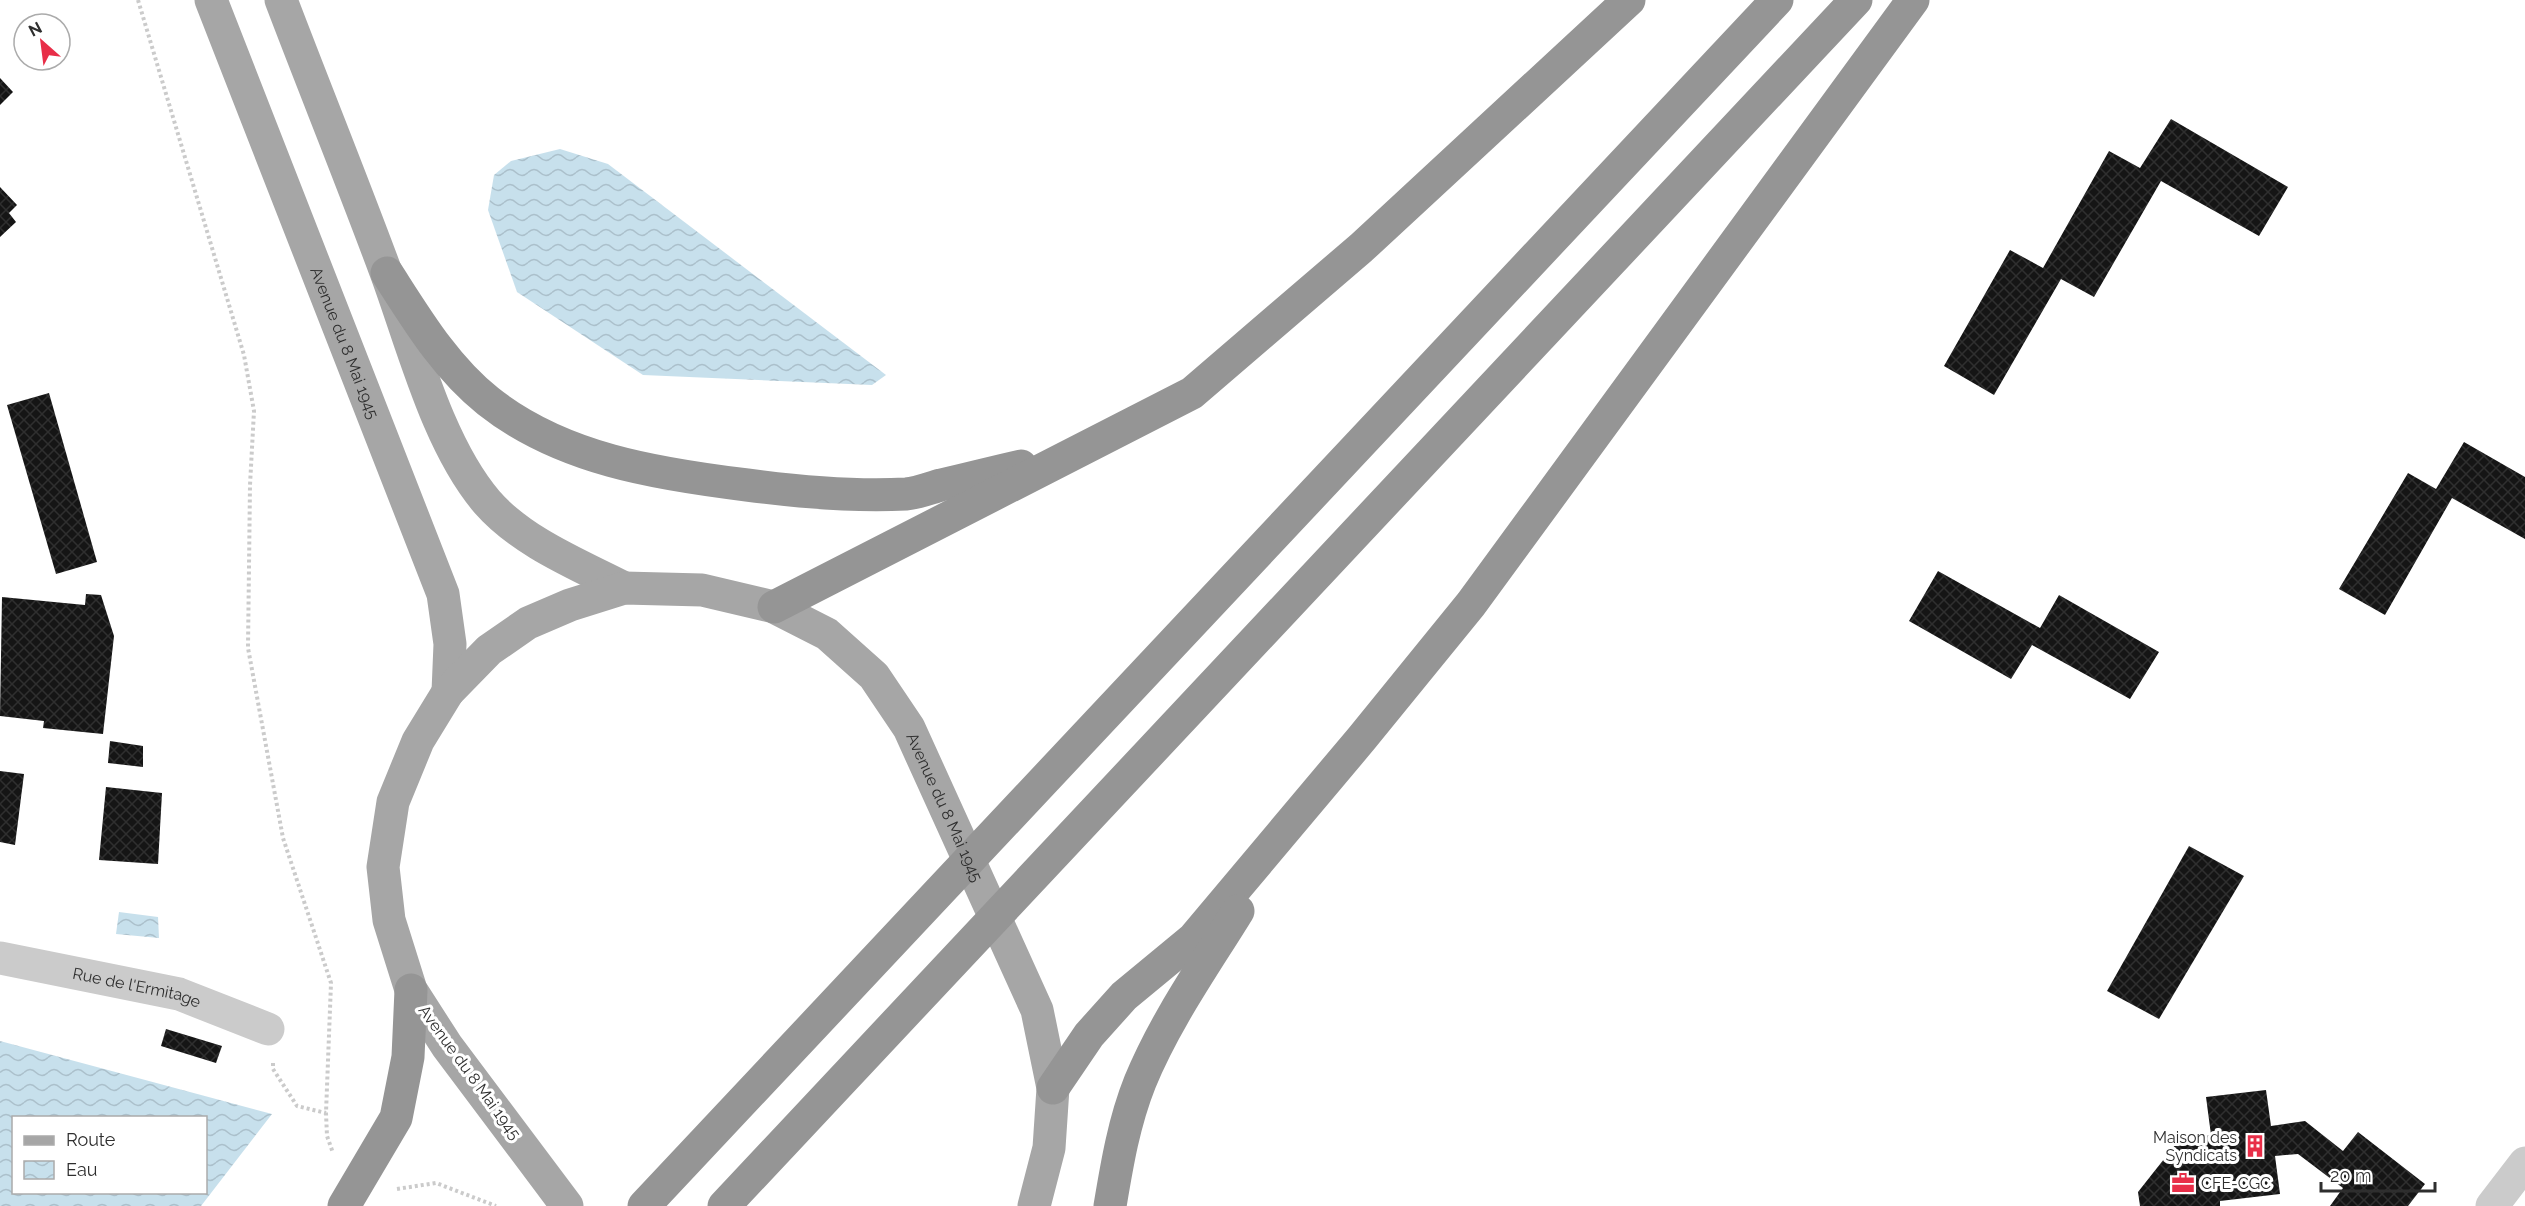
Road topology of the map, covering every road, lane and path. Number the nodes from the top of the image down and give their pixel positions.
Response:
1 (138, 0) edge
2 (211, 0) edge
3 (281, 0) edge
4 (1629, 0) edge
5 (1777, 0) edge
6 (1856, 0) edge
7 (1913, 0) edge
8 (387, 273) junction
9 (1075, 453) junction
10 (624, 588) junction
11 (774, 607) junction
12 (448, 692) junction
13 (1293, 822) junction
14 (0, 958) edge
15 (411, 990) junction
16 (268, 1029) joint
17 (1053, 1088) junction
18 (2525, 1163) edge
19 (344, 1206) edge
20 (567, 1206) edge
21 (644, 1206) edge
22 (724, 1206) edge
23 (1034, 1206) edge
24 (1110, 1206) edge
25 (2492, 1206) edge

1 - 16 path
2 - 12 main road, Avenue du 8 Mai 1945
3 - 8 main road, Avenue du 8 Mai 1945
4 - 9 highway
5 - 21 highway
6 - 22 highway
7 - 13 highway
8 - 9 highway
8 - 10 main road, Avenue du 8 Mai 1945
9 - 11 highway
10 - 11 main road, Avenue du 8 Mai 1945
10 - 12 main road, Avenue du 8 Mai 1945
11 - 17 main road, Avenue du 8 Mai 1945
12 - 15 main road, Avenue du 8 Mai 1945
13 - 17 highway
13 - 24 highway
14 - 16 street, Rue de l'Ermitage
15 - 19 highway
15 - 20 main road, Avenue du 8 Mai 1945
17 - 23 main road, Avenue du 8 Mai 1945
18 - 25 street

